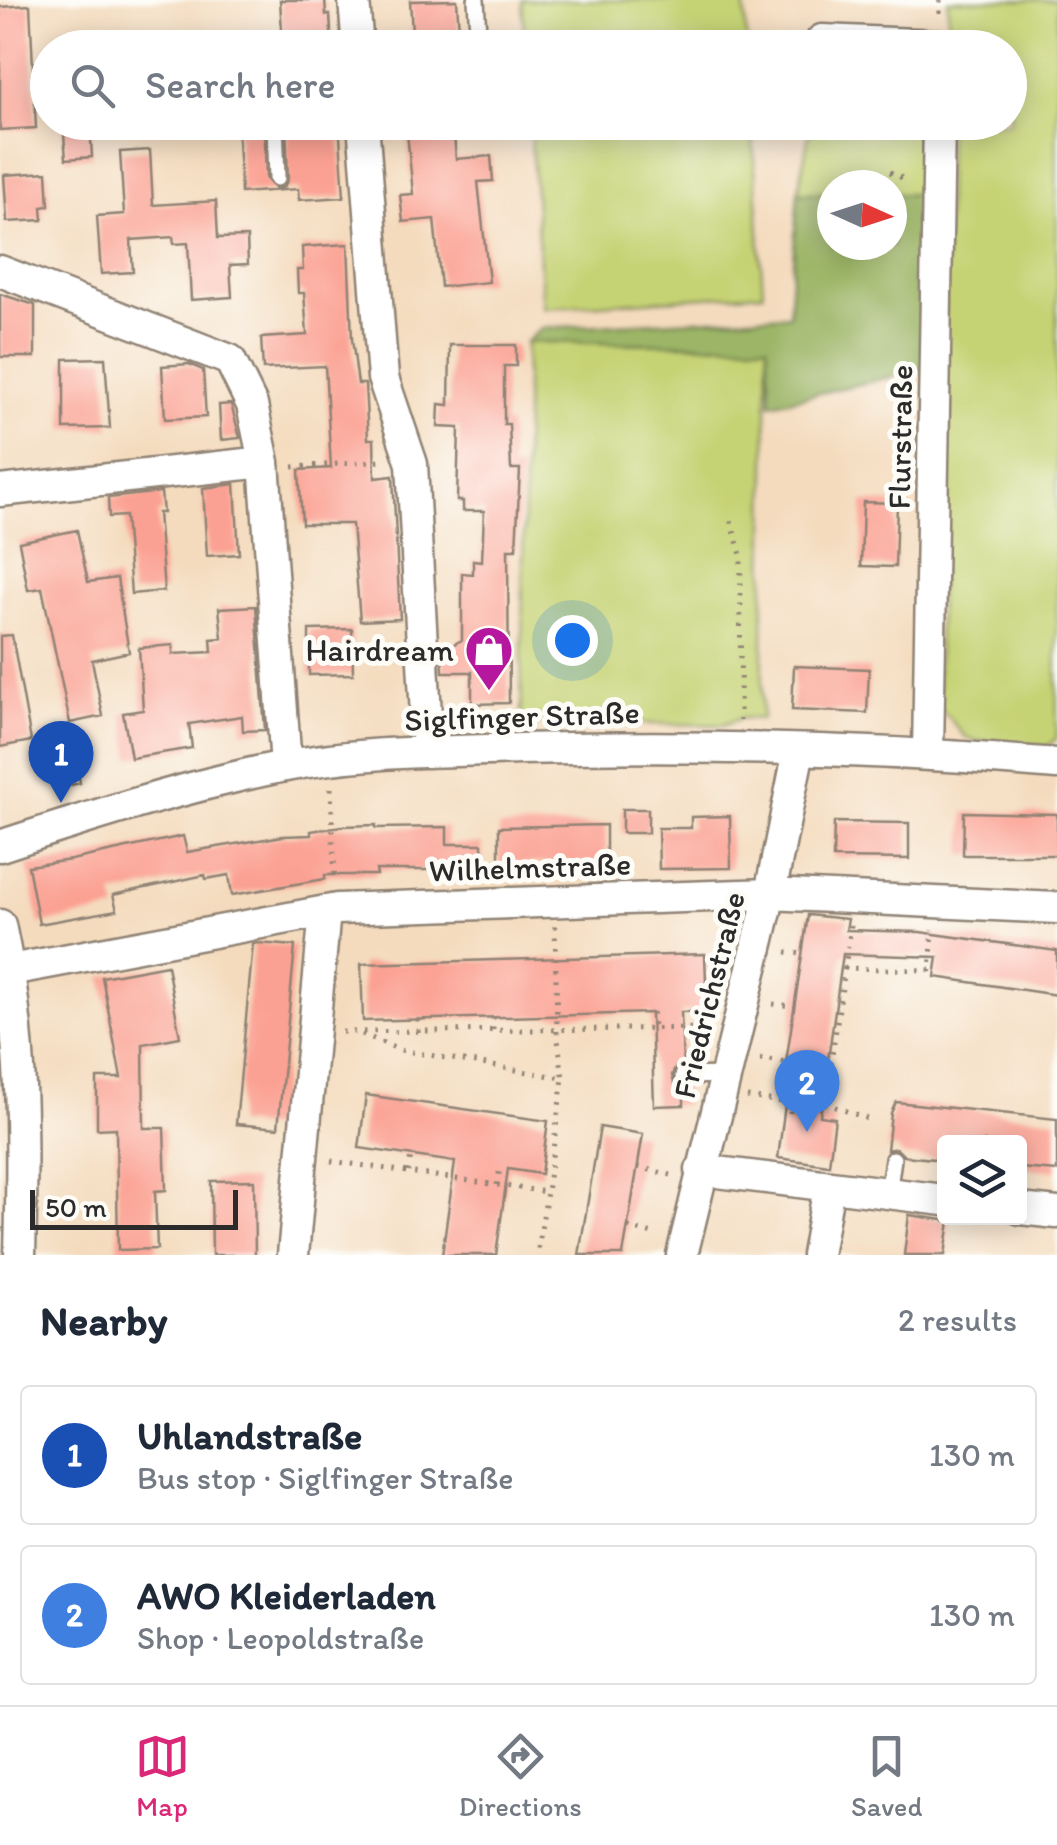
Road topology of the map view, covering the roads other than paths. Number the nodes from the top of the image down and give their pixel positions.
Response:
1 (354, 0) edge
2 (476, 0) edge
3 (356, 30) edge
4 (478, 30) edge
5 (276, 140) edge
6 (365, 140) edge
7 (939, 140) edge
8 (278, 178) dead end
9 (0, 271) edge
10 (265, 466) junction
11 (0, 491) edge
12 (799, 750) junction
13 (428, 752) junction
14 (928, 753) junction
15 (1057, 764) edge
16 (286, 766) junction
17 (0, 846) edge
18 (770, 894) junction
19 (1057, 908) edge
20 (331, 910) junction
21 (0, 925) edge
22 (10, 970) junction
23 (684, 1076) dead end
24 (730, 1076) junction
25 (893, 1158) dead end
26 (686, 1172) junction
27 (830, 1186) junction
28 (888, 1194) junction
29 (937, 1199) edge
30 (1027, 1210) edge
31 (1057, 1213) edge
32 (20, 1255) edge
33 (293, 1255) edge
34 (682, 1255) edge
35 (817, 1255) edge

1 - 3 street
2 - 4 lane
5 - 8 lane
6 - 13 street
7 - 14 street, Flurstraße
9 - 10 street
10 - 11 street
10 - 16 street
12 - 13 street, Siglfinger Straße
12 - 14 street, Siglfinger Straße
12 - 18 street, Friedrichstraße
13 - 16 street, Siglfinger Straße
14 - 15 street, Siglfinger Straße
16 - 17 street, Siglfinger Straße
18 - 19 street, Wilhelmstraße
18 - 20 street, Wilhelmstraße
18 - 24 street, Friedrichstraße
20 - 22 street, Wilhelmstraße
20 - 33 street
21 - 22 street
22 - 32 street
23 - 24 lane
24 - 26 street, Friedrichstraße
25 - 28 lane
26 - 27 street
26 - 34 street, Friedrichstraße
27 - 28 street
27 - 35 street
28 - 29 street
30 - 31 street

